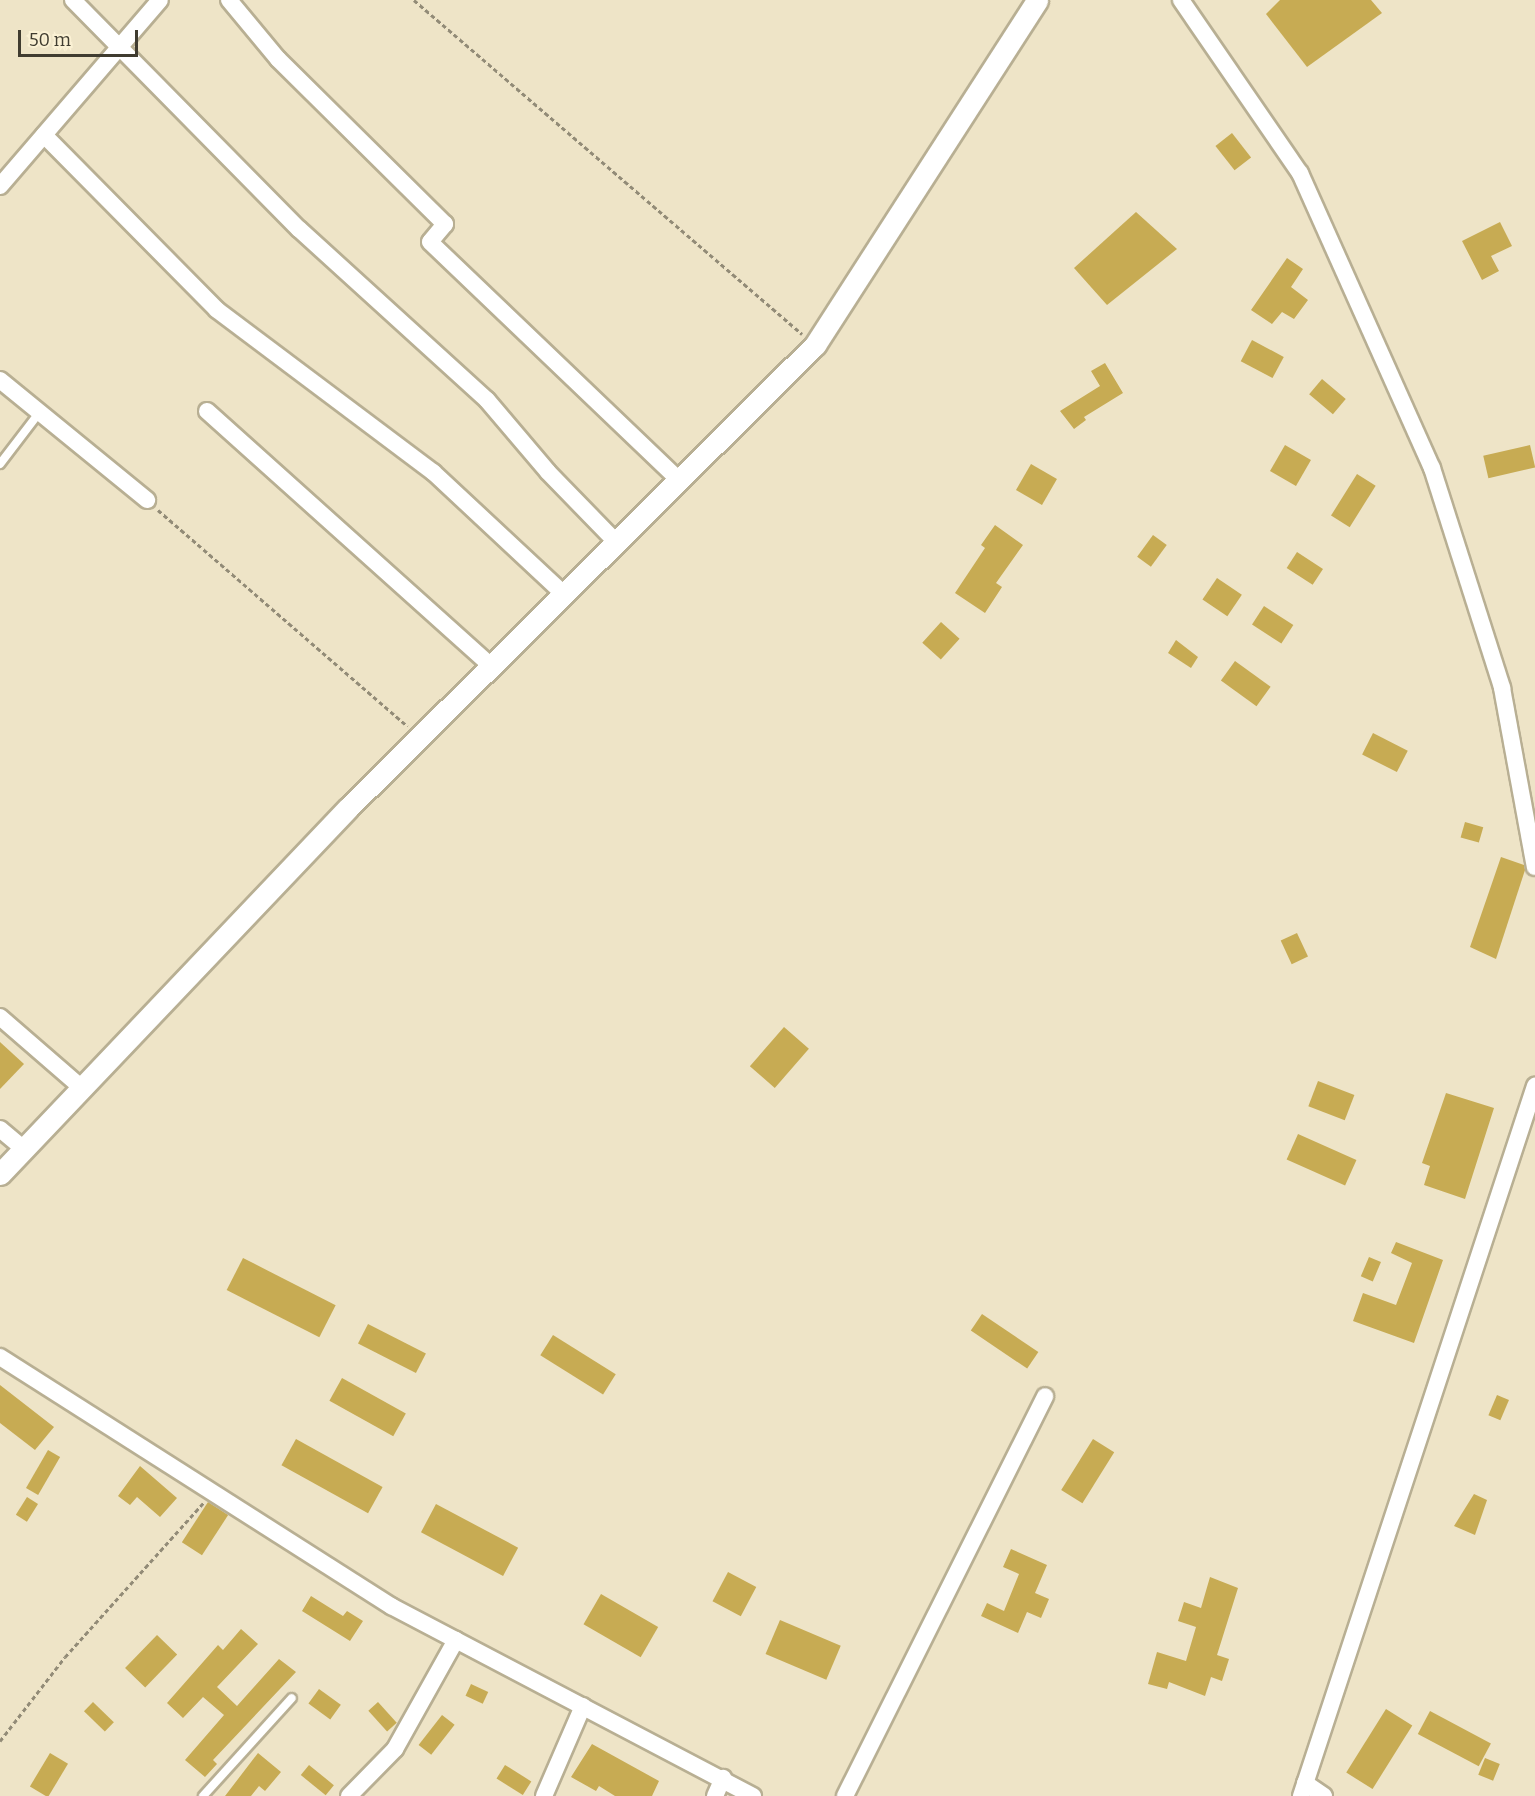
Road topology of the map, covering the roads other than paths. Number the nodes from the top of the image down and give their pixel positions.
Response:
1 (73, 0) edge
2 (160, 0) edge
3 (229, 0) edge
4 (1037, 0) edge
5 (1181, 0) edge
6 (120, 47) junction
7 (44, 135) junction
8 (0, 186) edge
9 (0, 380) edge
10 (207, 411) dead end
11 (39, 413) junction
12 (0, 464) edge
13 (679, 480) junction
14 (147, 500) road end
15 (616, 542) junction
16 (564, 594) junction
17 (491, 666) junction
18 (1535, 867) edge
19 (0, 1017) edge
20 (1535, 1086) edge
21 (82, 1088) junction
22 (0, 1129) edge
23 (24, 1149) junction
24 (0, 1174) edge
25 (0, 1357) edge
26 (1045, 1396) dead end
27 (456, 1640) junction
28 (292, 1698) dead end
29 (583, 1706) junction
30 (723, 1779) junction
31 (1303, 1790) edge
32 (203, 1796) edge
33 (349, 1796) edge
34 (544, 1796) edge
35 (715, 1796) edge
36 (753, 1796) edge
37 (845, 1796) edge
38 (1324, 1796) edge

1 - 6 street
2 - 6 street
3 - 13 street
4 - 13 street
5 - 18 street
6 - 7 street
6 - 15 street
7 - 8 street
7 - 16 street
9 - 11 street
10 - 17 street
11 - 12 lane
11 - 14 street
13 - 15 street
15 - 16 street
16 - 17 street
17 - 21 street
19 - 21 street
20 - 31 street
21 - 23 street
22 - 23 street
23 - 24 street
25 - 27 street
26 - 37 street
27 - 29 street
27 - 33 street
28 - 32 lane
29 - 30 street
29 - 34 street
30 - 35 street
30 - 36 street
31 - 38 street

